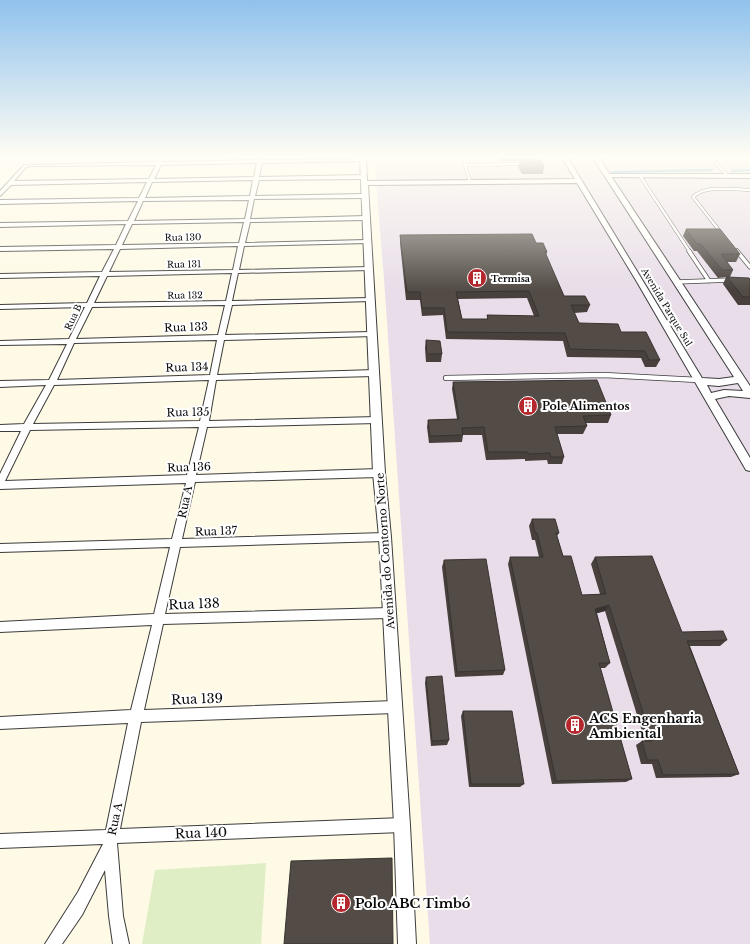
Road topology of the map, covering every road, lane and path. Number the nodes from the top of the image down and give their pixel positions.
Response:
1 (139, 202) edge
2 (251, 202) edge
3 (365, 202) edge
4 (591, 202) edge
5 (625, 202) edge
6 (657, 202) edge
7 (697, 202) edge
8 (366, 218) junction
9 (247, 220) junction
10 (129, 222) junction
11 (0, 225) edge
12 (725, 237) edge
13 (367, 242) junction
14 (242, 245) junction
15 (118, 247) junction
16 (0, 249) edge
17 (735, 249) edge
18 (750, 267) edge
19 (368, 269) junction
20 (236, 272) junction
21 (103, 274) junction
22 (0, 276) edge
23 (709, 280) junction
24 (736, 280) edge
25 (677, 282) junction
26 (370, 300) junction
27 (229, 302) junction
28 (88, 306) junction
29 (0, 308) edge
30 (372, 334) junction
31 (221, 337) junction
32 (71, 342) junction
33 (0, 343) edge
34 (375, 373) junction
35 (213, 378) junction
36 (446, 378) dead end
37 (740, 379) junction
38 (698, 380) junction
39 (51, 383) junction
40 (0, 384) edge
41 (750, 395) edge
42 (709, 398) junction
43 (377, 420) junction
44 (204, 422) junction
45 (27, 427) junction
46 (0, 428) edge
47 (750, 467) edge
48 (379, 472) junction
49 (190, 478) junction
50 (0, 484) edge
51 (385, 536) junction
52 (176, 544) junction
53 (0, 548) edge
54 (390, 613) junction
55 (158, 620) junction
56 (0, 627) edge
57 (395, 708) junction
58 (136, 716) junction
59 (0, 723) edge
60 (402, 825) junction
61 (0, 841) edge
62 (110, 842) junction
63 (53, 944) edge
64 (121, 944) edge
65 (407, 944) edge

1 - 10 street, Rua B
2 - 9 street, Rua A
3 - 8 street, Avenida do Contorno Norte
4 - 38 street, Avenida Parque Sul
5 - 25 street, Avenida Parque Sul
6 - 23 lane
7 - 12 lane
8 - 9 street
8 - 13 street, Avenida do Contorno Norte
9 - 10 street
9 - 14 street, Rua A
10 - 11 street
10 - 15 street, Rua B
13 - 14 street, Rua 130
13 - 19 street, Avenida do Contorno Norte
14 - 15 street, Rua 130
14 - 20 street, Rua A
15 - 16 street, Rua 130
15 - 21 street, Rua B
17 - 18 lane
19 - 20 street, Rua 131
19 - 26 street, Avenida do Contorno Norte
20 - 21 street, Rua 131
20 - 27 street, Rua A
21 - 22 street, Rua 131
21 - 28 street, Rua B
23 - 24 lane
23 - 25 lane
25 - 37 street, Avenida Parque Sul
26 - 27 street, Rua 132
26 - 30 street, Avenida do Contorno Norte
27 - 28 street, Rua 132
27 - 31 street, Rua A
28 - 29 street, Rua 132
28 - 32 street, Rua B
30 - 31 street, Rua 133
30 - 34 street, Avenida do Contorno Norte
31 - 32 street, Rua 133
31 - 35 street, Rua A
32 - 33 street, Rua 133
32 - 39 street, Rua B
34 - 35 street, Rua 134
34 - 43 street, Avenida do Contorno Norte
35 - 39 street, Rua 134
35 - 44 street, Rua A
36 - 38 lane
37 - 38 street
37 - 41 street, Avenida Parque Sul
38 - 42 street, Avenida Parque Sul
39 - 40 street, Rua 134
39 - 45 street, Rua B
41 - 42 street
42 - 47 street, Avenida Parque Sul
43 - 44 street, Rua 135
43 - 48 street, Avenida do Contorno Norte
44 - 45 street, Rua 135
44 - 49 street, Rua A
45 - 46 street, Rua 135
45 - 50 street, Rua B
48 - 49 street, Rua 136
48 - 51 street, Avenida do Contorno Norte
49 - 50 street, Rua 136
49 - 52 street, Rua A
51 - 52 street, Rua 137
51 - 54 street, Avenida do Contorno Norte
52 - 53 street, Rua 137
52 - 55 street, Rua A
54 - 55 street, Rua 138
54 - 57 street, Avenida do Contorno Norte
55 - 56 street, Rua 138
55 - 58 street, Rua A
57 - 58 street, Rua 139
57 - 60 street, Avenida do Contorno Norte
58 - 59 street, Rua 139
58 - 62 street, Rua A
60 - 62 street, Rua 140
60 - 65 street, Avenida do Contorno Norte
61 - 62 street, Rua 140
62 - 63 street, Rua A
62 - 64 street, Rua A

